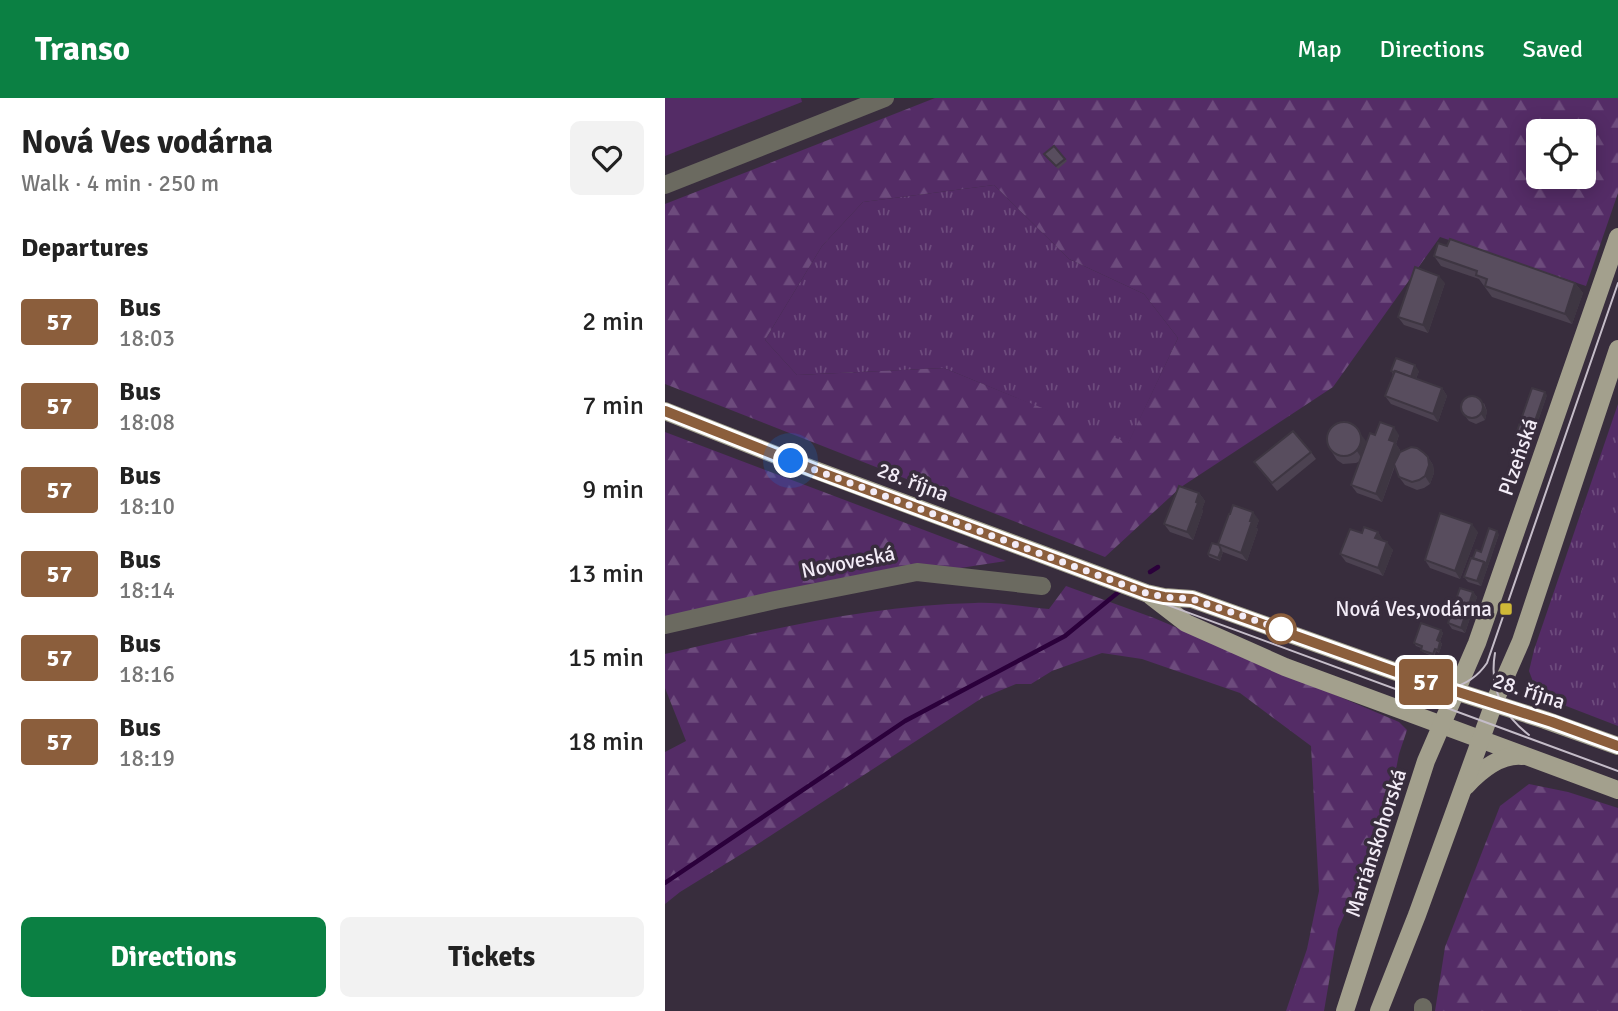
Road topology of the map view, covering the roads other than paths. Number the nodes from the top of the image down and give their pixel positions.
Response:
1 (885, 98) edge
2 (665, 186) edge
3 (1618, 237) edge
4 (1618, 349) edge
5 (665, 411) edge
6 (1042, 586) dead end
7 (1146, 593) junction
8 (665, 625) edge
9 (1455, 691) junction
10 (1494, 704) junction
11 (1441, 725) junction
12 (1480, 739) junction
13 (1618, 746) edge
14 (1526, 757) junction
15 (1618, 789) edge
16 (1460, 794) junction
17 (1345, 1011) edge
18 (1379, 1011) edge

1 - 2 street
3 - 9 main road, Plzeňská
4 - 10 main road
5 - 7 main road, 28. října
6 - 8 street, Novoveská
7 - 9 main road, 28. října
7 - 11 main road, 28. října
9 - 10 main road, 28. října
9 - 11 main road, Mariánskohorská
10 - 12 main road
10 - 13 main road, 28. října
11 - 12 main road, 28. října
11 - 17 main road, Mariánskohorská
12 - 14 main road, 28. října
12 - 16 main road
14 - 15 main road, 28. října
14 - 16 main road
16 - 18 main road

